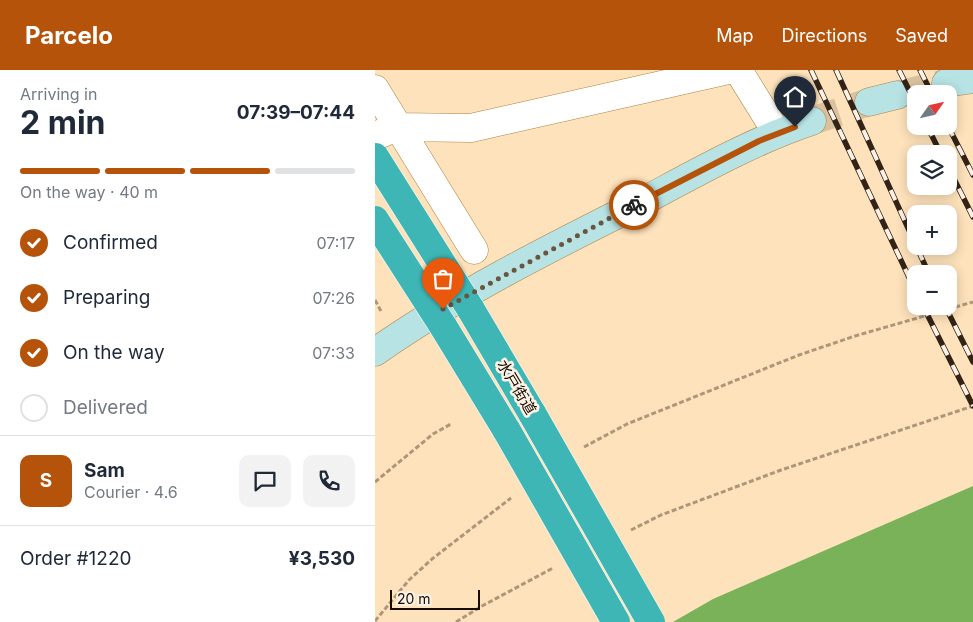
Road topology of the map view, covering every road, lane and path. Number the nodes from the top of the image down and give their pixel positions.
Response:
1 (728, 70) edge
2 (738, 70) edge
3 (973, 79) edge
4 (946, 83) tunnel mouth
5 (375, 89) edge
6 (897, 95) tunnel mouth
7 (869, 102) tunnel mouth
8 (812, 120) tunnel mouth
9 (386, 131) edge
10 (777, 133) junction
11 (375, 157) edge
12 (375, 220) edge
13 (473, 250) dead end
14 (973, 302) edge
15 (375, 352) edge
16 (973, 406) edge
17 (451, 424) dead end
18 (583, 448) dead end
19 (375, 482) edge
20 (516, 494) dead end
21 (628, 531) dead end
22 (555, 567) dead end
23 (375, 621) edge
24 (456, 622) edge
25 (616, 622) edge
26 (651, 622) edge

1 - 9 street
2 - 10 street
3 - 4 main road
5 - 9 street
6 - 7 main road
8 - 10 main road
9 - 13 street
10 - 15 main road
11 - 26 highway, 水戸街道, bridge
12 - 25 highway, 水戸街道, bridge
14 - 18 path
16 - 21 path
17 - 19 path
20 - 23 path
22 - 24 path

